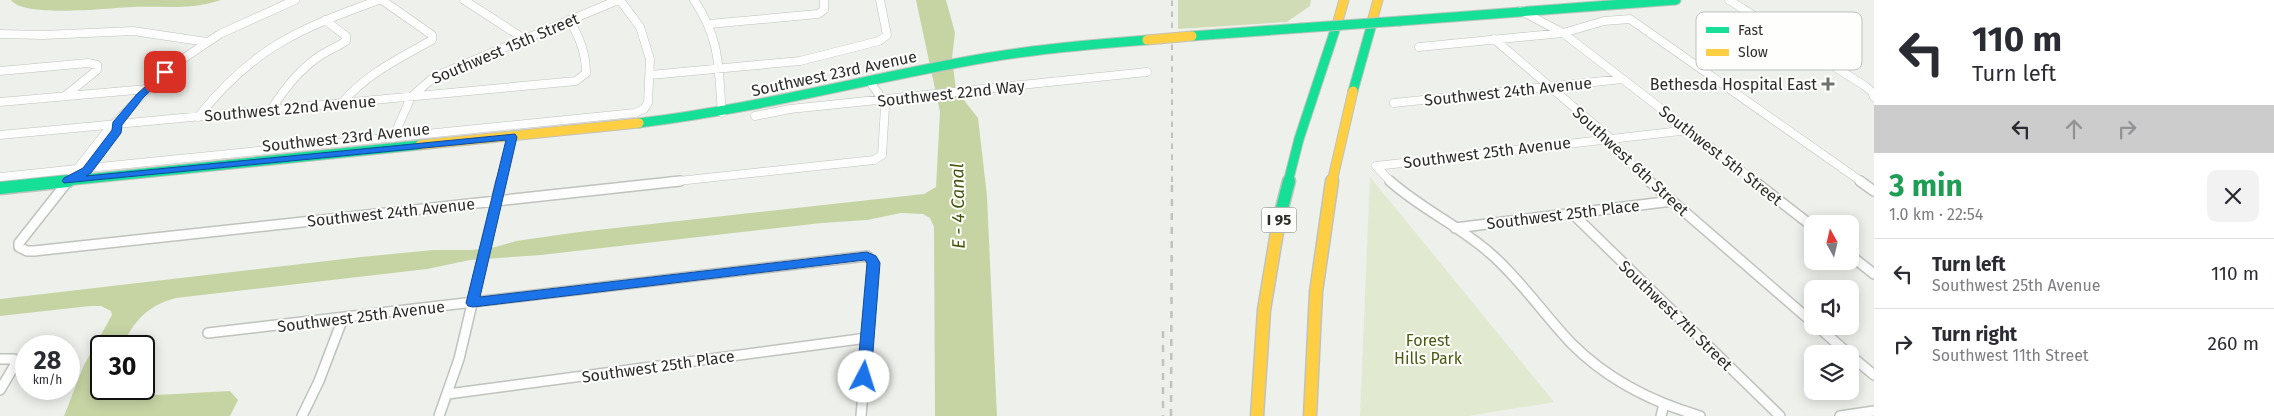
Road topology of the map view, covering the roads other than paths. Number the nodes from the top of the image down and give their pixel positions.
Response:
1 (295, 0) edge
2 (381, 0) edge
3 (464, 0) edge
4 (619, 0) edge
5 (694, 0) edge
6 (824, 0) edge
7 (880, 0) edge
8 (1337, 0) edge
9 (1344, 0) edge
10 (1378, 0) edge
11 (1676, 0) edge
12 (1729, 0) edge
13 (1737, 0) edge
14 (1608, 2) edge
15 (1521, 11) junction
16 (1748, 12) edge
17 (1755, 12) edge
18 (325, 20) junction
19 (569, 20) junction
20 (1531, 20) junction
21 (709, 24) junction
22 (1337, 24) junction
23 (1564, 33) junction
24 (0, 34) edge
25 (1528, 36) junction
26 (524, 38) junction
27 (1494, 39) junction
28 (207, 42) junction
29 (1419, 47) dead end
30 (1696, 66) edge
31 (719, 68) junction
32 (1702, 70) edge
33 (1840, 70) edge
34 (0, 71) edge
35 (1147, 72) dead end
36 (650, 75) junction
37 (1623, 79) junction
38 (870, 82) junction
39 (1549, 86) junction
40 (147, 88) junction
41 (65, 96) junction
42 (411, 97) junction
43 (1874, 97) edge
44 (883, 100) junction
45 (0, 102) edge
46 (1394, 103) dead end
47 (341, 104) junction
48 (271, 110) junction
49 (722, 113) junction
50 (755, 116) dead end
51 (198, 117) junction
52 (116, 124) junction
53 (1689, 130) junction
54 (0, 135) edge
55 (512, 137) junction
56 (393, 138) junction
57 (1610, 138) junction
58 (89, 168) junction
59 (77, 169) junction
60 (0, 177) edge
61 (68, 181) junction
62 (0, 188) edge
63 (1874, 191) edge
64 (497, 201) junction
65 (1672, 201) junction
66 (1572, 213) junction
67 (1804, 220) edge
68 (1455, 228) junction
69 (1859, 262) edge
70 (1874, 274) edge
71 (473, 303) junction
72 (1804, 315) edge
73 (343, 318) junction
74 (208, 333) dead end
75 (1828, 335) edge
76 (867, 338) junction
77 (1839, 345) edge
78 (4, 359) edge
79 (1859, 362) edge
80 (1874, 375) edge
81 (0, 390) edge
82 (448, 394) junction
83 (1664, 404) junction
84 (1874, 411) edge
85 (302, 416) edge
86 (439, 416) edge
87 (861, 416) edge
88 (1257, 416) edge
89 (1310, 416) edge
90 (1661, 416) edge
91 (1700, 416) edge
92 (1780, 416) edge
93 (1840, 416) edge

1 - 28 street
2 - 18 street
2 - 47 street
3 - 26 street
4 - 19 street, Southwest 15th Street
4 - 36 street
5 - 21 street
6 - 21 street
7 - 31 street
8 - 22 main road
9 - 22 main road, I 95
10 - 89 main road
11 - 14 main road, Southwest 23rd Avenue
12 - 16 street
13 - 17 street
14 - 15 main road, Southwest 23rd Avenue
15 - 20 street, Southwest 5th Street
15 - 38 main road, Southwest 23rd Avenue, bridge
18 - 48 street
18 - 51 street
19 - 26 street, Southwest 15th Street
19 - 42 street, Southwest 22nd Avenue
20 - 23 street, Southwest 5th Street
20 - 25 street
21 - 31 street
22 - 88 main road, I 95
23 - 25 street
23 - 30 street
23 - 37 street, Southwest 5th Street
24 - 28 street
25 - 27 street
26 - 42 street, Southwest 15th Street
27 - 29 street
27 - 39 street, Southwest 6th Street
28 - 40 street
31 - 36 street
31 - 49 street
32 - 63 street
33 - 43 street
34 - 41 street
35 - 44 street, Southwest 22nd Way
36 - 56 street
37 - 39 street, Southwest 24th Avenue
37 - 53 street, Southwest 5th Street
38 - 44 street
38 - 49 main road, Southwest 23rd Avenue
39 - 46 street, Southwest 24th Avenue
39 - 57 street, Southwest 6th Street
40 - 41 street
40 - 52 street
41 - 45 street
42 - 47 street, Southwest 22nd Avenue
42 - 56 street, Southwest 15th Street
44 - 50 street, Southwest 22nd Way
44 - 64 street, Southwest 24th Avenue
47 - 48 street, Southwest 22nd Avenue
48 - 51 street, Southwest 22nd Avenue
49 - 55 main road, Southwest 23rd Avenue
51 - 52 street, Southwest 22nd Avenue
52 - 54 street, Southwest 22nd Avenue
52 - 58 street
52 - 59 street
53 - 57 street, Southwest 25th Avenue
53 - 67 street, Southwest 5th Street
55 - 61 main road, Southwest 23rd Avenue
55 - 64 street
56 - 58 street
57 - 65 street, Southwest 6th Street
57 - 68 street, Southwest 25th Avenue
58 - 61 street
59 - 60 street
59 - 61 street
61 - 62 main road, Southwest 23rd Avenue
61 - 64 street, Southwest 24th Avenue
64 - 71 street
65 - 66 street, Southwest 25th Place
65 - 72 street, Southwest 6th Street
66 - 68 street, Southwest 25th Place
66 - 92 street, Southwest 7th Street
68 - 83 street
69 - 70 street
71 - 73 street, Southwest 25th Avenue
71 - 76 street, Southwest 25th Avenue
71 - 82 street
73 - 74 street, Southwest 25th Avenue
73 - 85 street
75 - 77 street
76 - 82 street, Southwest 25th Place
76 - 87 street
78 - 81 street
79 - 80 street
82 - 86 street
83 - 90 street
83 - 91 street
84 - 93 street

